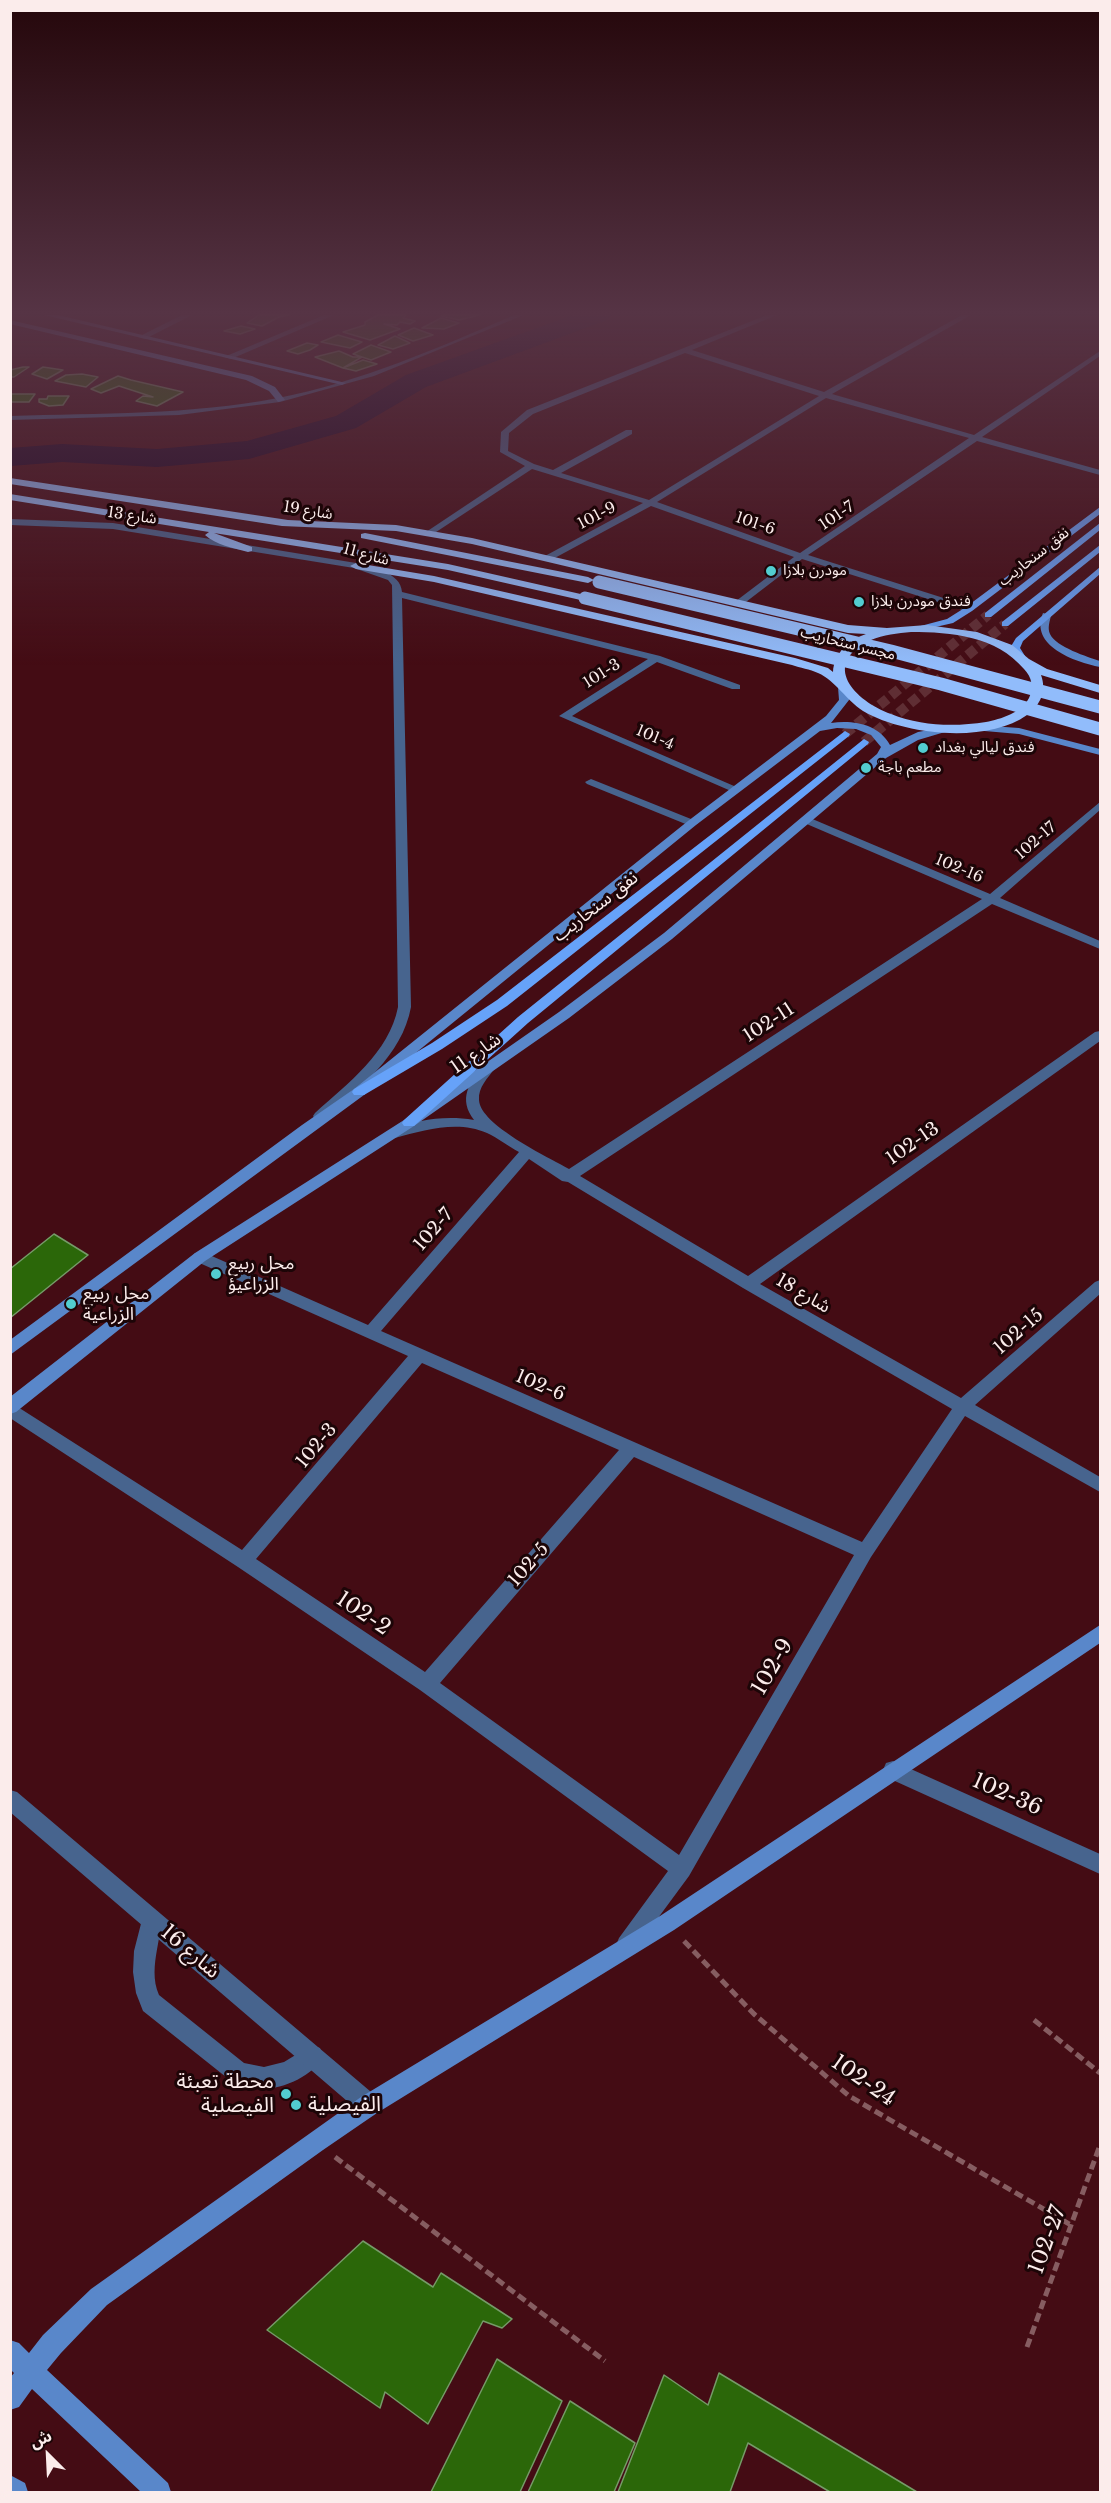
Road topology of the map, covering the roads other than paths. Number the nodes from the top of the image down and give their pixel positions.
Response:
1 (505, 432) edge
2 (629, 432) dead end
3 (765, 432) edge
4 (958, 432) edge
5 (985, 432) edge
6 (977, 437) junction
7 (531, 465) junction
8 (554, 473) junction
9 (1101, 473) edge
10 (10, 481) edge
11 (10, 497) edge
12 (650, 503) junction
13 (1101, 510) edge
14 (10, 522) edge
15 (174, 522) junction
16 (282, 523) junction
17 (1101, 526) edge
18 (427, 534) junction
19 (1101, 548) edge
20 (248, 549) junction
21 (801, 556) junction
22 (548, 558) junction
23 (356, 566) junction
24 (1101, 570) edge
25 (599, 582) joint
26 (398, 594) junction
27 (986, 597) junction
28 (585, 598) joint
29 (739, 603) junction
30 (969, 609) junction
31 (988, 615) tunnel mouth
32 (1044, 616) junction
33 (1005, 624) tunnel mouth
34 (918, 628) junction
35 (888, 632) junction
36 (656, 658) junction
37 (1023, 659) junction
38 (1101, 664) edge
39 (842, 686) junction
40 (736, 687) dead end
41 (1101, 689) edge
42 (1101, 706) edge
43 (564, 716) joint
44 (961, 729) junction
45 (1101, 729) edge
46 (810, 733) junction
47 (845, 734) tunnel mouth
48 (864, 742) tunnel mouth
49 (1101, 752) edge
50 (882, 756) junction
51 (591, 782) dead end
52 (735, 789) junction
53 (1101, 805) edge
54 (806, 820) junction
55 (692, 823) junction
56 (991, 899) junction
57 (1101, 945) edge
58 (1101, 1035) edge
59 (489, 1066) junction
60 (358, 1092) junction
61 (409, 1123) junction
62 (307, 1128) junction
63 (491, 1129) junction
64 (390, 1134) junction
65 (527, 1152) junction
66 (567, 1177) junction
67 (200, 1257) junction
68 (748, 1284) junction
69 (1101, 1286) edge
70 (370, 1333) junction
71 (10, 1349) edge
72 (418, 1355) junction
73 (962, 1407) junction
74 (10, 1408) edge
75 (632, 1447) junction
76 (1101, 1485) edge
77 (865, 1552) junction
78 (244, 1561) junction
79 (1101, 1633) edge
80 (427, 1684) junction
81 (893, 1770) junction
82 (10, 1798) edge
83 (1101, 1863) edge
84 (682, 1869) junction
85 (151, 1919) junction
86 (622, 1950) junction
87 (312, 2056) junction
88 (369, 2105) junction
89 (10, 2352) edge
90 (30, 2371) junction
91 (10, 2398) edge
92 (10, 2487) edge
93 (16, 2493) edge
94 (159, 2493) edge

1 - 7 street, 101-6
2 - 8 street
3 - 12 street, 101-9
4 - 6 street
5 - 6 street, 101-7
6 - 9 street
6 - 21 street, 101-7
7 - 8 street, 101-6
7 - 18 street
8 - 12 street, 101-6
10 - 16 highway, شارع 19
11 - 15 highway, شارع 19
12 - 21 street, 101-6
12 - 22 street, 101-9
13 - 27 main road
14 - 20 street, شارع 13
15 - 20 highway
15 - 28 highway, شارع 19
16 - 18 highway
16 - 25 highway, شارع 19
17 - 31 main road, نفق سنحاريب
18 - 22 highway
19 - 33 main road, نفق سنحاريب
20 - 23 street, شارع 11
21 - 29 street, 101-7
21 - 30 street, 101-6
22 - 29 highway
23 - 26 street, شارع 11
23 - 39 highway
24 - 32 main road
25 - 42 highway, مجسر سنحاريب, bridge
26 - 36 street
26 - 62 street, شارع 11
27 - 30 main road
27 - 32 main road
28 - 45 highway, مجسر سنحاريب, bridge
29 - 35 highway
30 - 34 main road
32 - 37 main road
32 - 38 main road
34 - 35 highway
34 - 37 highway
35 - 39 highway
36 - 40 street
36 - 43 street, 101-3
37 - 41 highway
37 - 44 highway
39 - 44 highway
39 - 46 main road, شارع 11
43 - 52 street, 101-4
44 - 49 main road, شارع 11
44 - 50 main road, شارع 11
46 - 50 main road
46 - 52 main road, شارع 11
47 - 60 main road, نفق سنحاريب
48 - 61 main road
50 - 54 main road, شارع 11
51 - 55 street
52 - 55 main road, شارع 11
53 - 56 street, 102-17
54 - 56 street, 102-16
54 - 59 main road, شارع 11
55 - 60 main road, شارع 11
56 - 57 street, 102-16
56 - 66 street, 102-11
58 - 68 street, 102-13
59 - 61 main road, شارع 11
59 - 63 street
60 - 62 main road, شارع 11
61 - 64 main road, شارع 11
62 - 71 main road, شارع 11
63 - 64 street
63 - 65 street, شارع 18
64 - 67 main road, شارع 11
65 - 66 street, شارع 18
65 - 70 street, 102-7
66 - 68 street, شارع 18
67 - 70 street, 102-6
67 - 74 main road, شارع 11
68 - 73 street, شارع 18
69 - 73 street, 102-15
70 - 72 street, 102-6
72 - 75 street, 102-6
72 - 78 street, 102-3
73 - 76 street, شارع 18
73 - 77 street, 102-9
74 - 78 street, 102-2
75 - 77 street, 102-6
75 - 80 street, 102-5
77 - 84 street, 102-9
78 - 80 street, 102-2
79 - 81 main road
80 - 84 street, 102-2
81 - 83 street, 102-36
81 - 86 main road
82 - 85 street, شارع 16
84 - 86 street, 102-9
85 - 87 street, شارع 16
85 - 87 street
86 - 88 main road
87 - 88 street, شارع 16
88 - 90 main road
89 - 90 main road
90 - 91 main road
90 - 94 main road
92 - 93 main road

